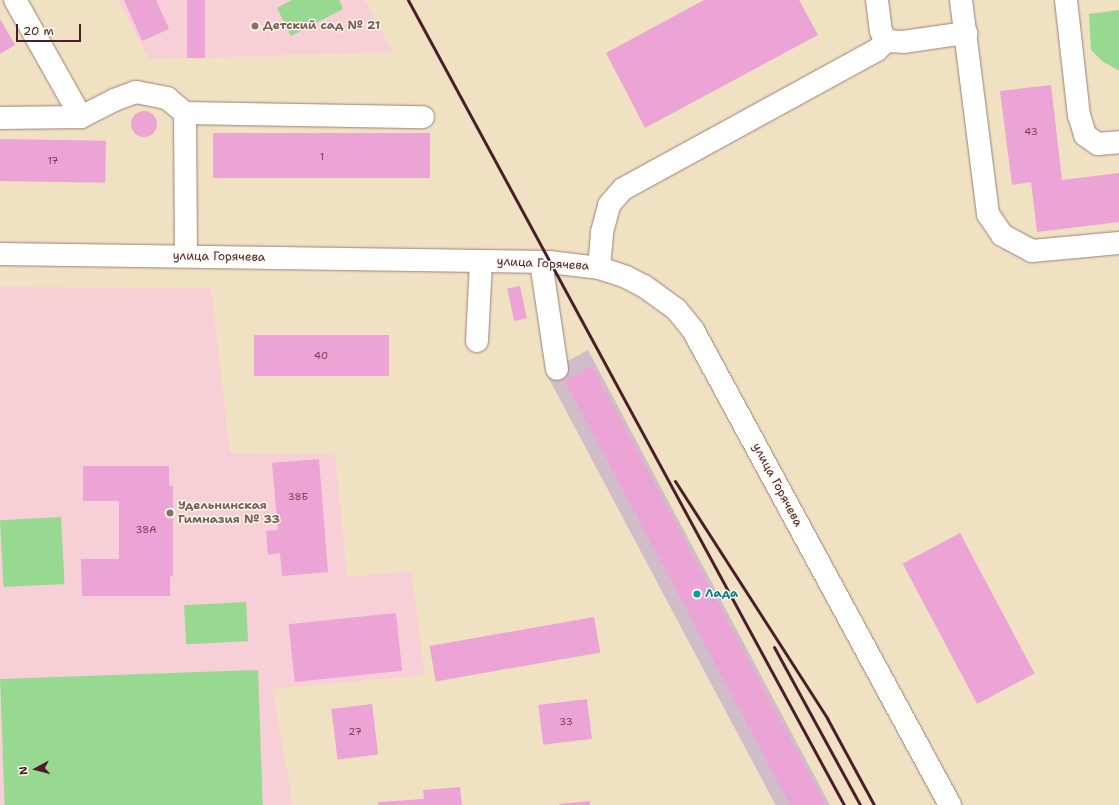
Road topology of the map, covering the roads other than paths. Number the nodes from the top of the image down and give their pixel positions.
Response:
1 (15, 0) edge
2 (877, 0) edge
3 (961, 0) edge
4 (1066, 0) edge
5 (966, 33) junction
6 (886, 41) junction
7 (186, 113) junction
8 (81, 117) junction
9 (423, 117) dead end
10 (0, 118) edge
11 (1119, 142) edge
12 (1119, 243) edge
13 (0, 254) edge
14 (186, 256) junction
15 (481, 261) junction
16 (541, 262) junction
17 (599, 268) junction
18 (477, 341) dead end
19 (557, 369) dead end
20 (950, 805) edge

1 - 8 main road
2 - 6 main road
3 - 5 main road
4 - 11 main road
5 - 6 main road
5 - 12 main road
6 - 17 main road
7 - 8 main road
7 - 9 main road
7 - 14 main road
8 - 10 main road
13 - 14 main road, улица Горячева
14 - 15 main road, улица Горячева
15 - 16 main road, улица Горячева
15 - 18 main road
16 - 17 main road, улица Горячева
16 - 19 main road
17 - 20 main road, улица Горячева

